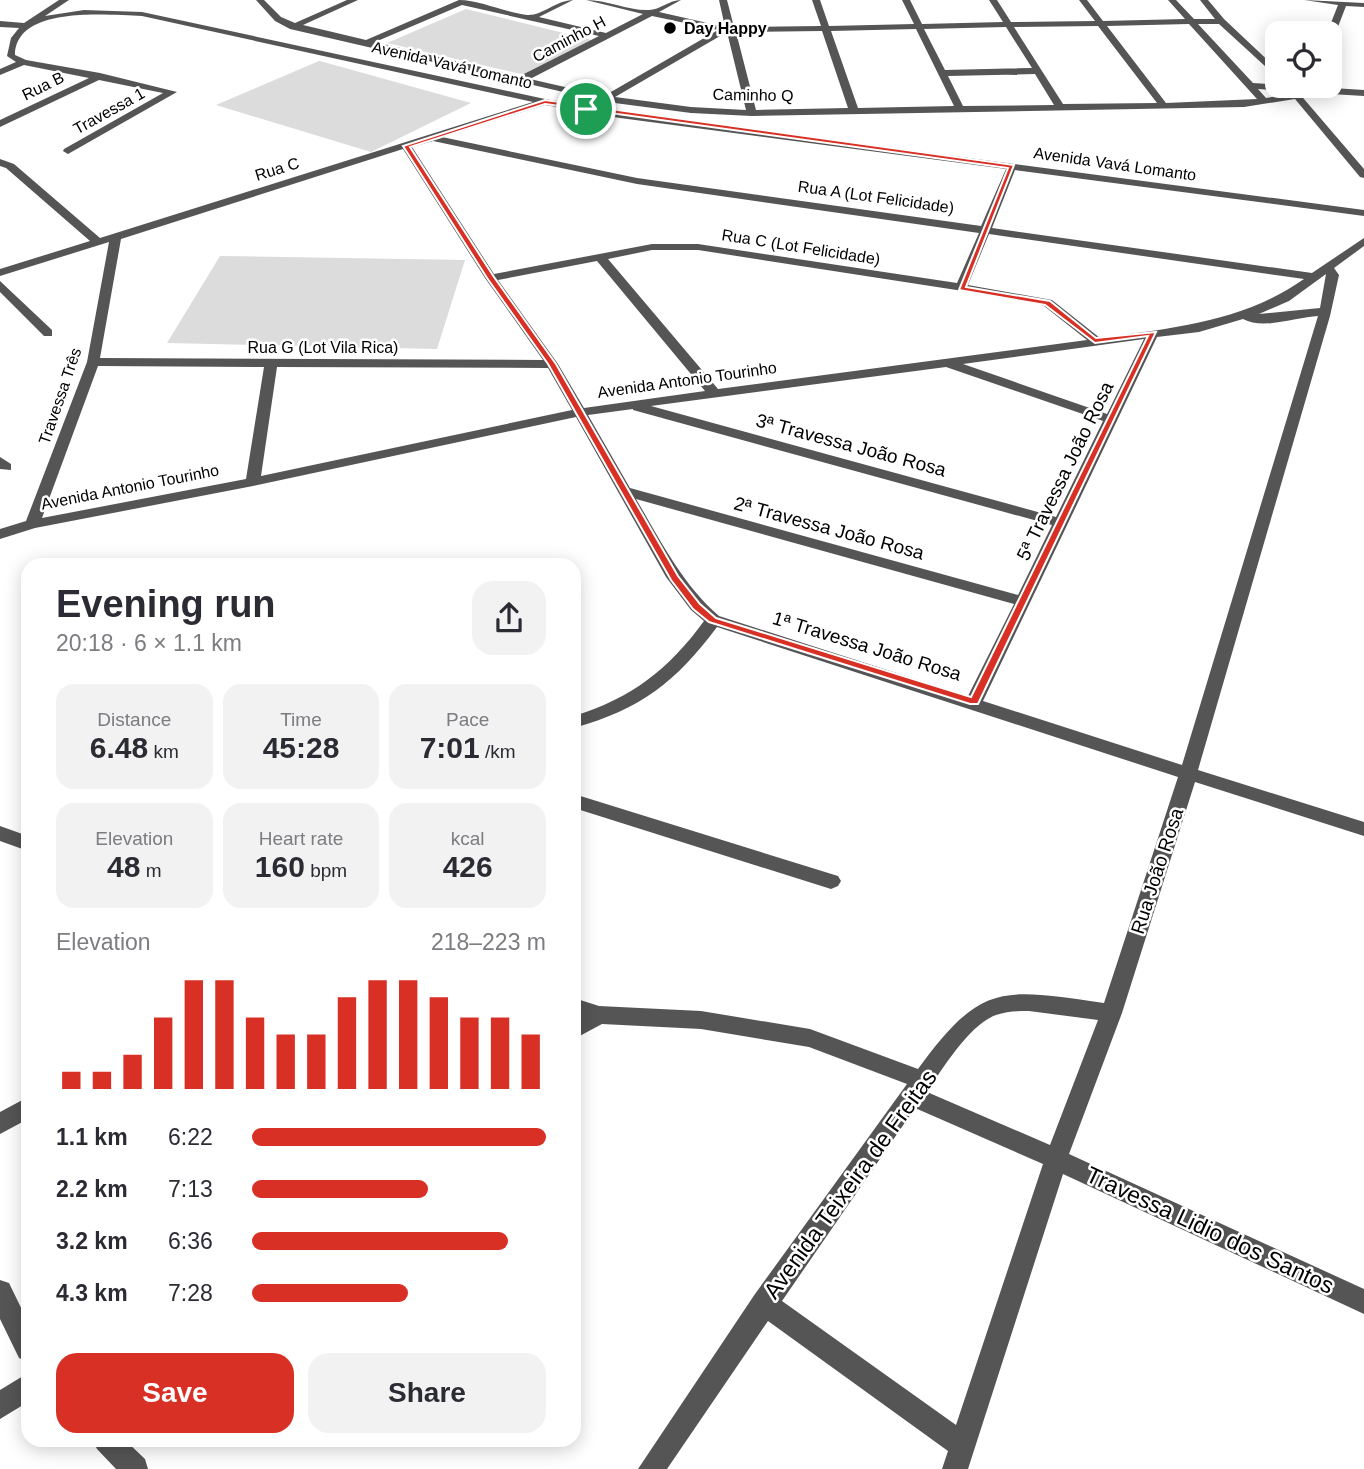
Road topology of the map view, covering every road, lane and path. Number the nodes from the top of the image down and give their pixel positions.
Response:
1 (65, 0) edge
2 (260, 0) edge
3 (354, 0) edge
4 (569, 0) edge
5 (590, 0) edge
6 (677, 0) edge
7 (723, 0) edge
8 (816, 0) edge
9 (906, 0) edge
10 (993, 0) edge
11 (1083, 0) edge
12 (1172, 0) edge
13 (1204, 0) edge
14 (1308, 0) edge
15 (464, 1) edge
16 (1343, 2) edge
17 (135, 3) dead end
18 (1364, 5) edge
19 (651, 13) junction
20 (531, 18) junction
21 (1221, 21) junction
22 (1336, 21) edge
23 (1193, 22) junction
24 (31, 23) junction
25 (1101, 23) junction
26 (0, 24) edge
27 (1008, 24) junction
28 (295, 26) junction
29 (921, 26) junction
30 (826, 27) junction
31 (728, 29) junction
32 (18, 34) junction
33 (278, 34) junction
34 (605, 35) junction
35 (1, 37) edge
36 (267, 40) junction
37 (367, 42) junction
38 (353, 49) junction
39 (23, 62) junction
40 (1265, 63) edge
41 (1038, 71) junction
42 (0, 72) edge
43 (943, 73) junction
44 (100, 76) junction
45 (516, 82) junction
46 (1250, 86) junction
47 (1265, 86) edge
48 (1342, 90) edge
49 (1364, 93) edge
50 (564, 96) junction
51 (1280, 98) edge
52 (1300, 98) edge
53 (1263, 100) junction
54 (602, 101) junction
55 (545, 102) junction
56 (1164, 106) junction
57 (1060, 108) junction
58 (960, 110) junction
59 (854, 111) junction
60 (752, 113) junction
61 (0, 124) edge
62 (433, 138) junction
63 (406, 146) junction
64 (68, 151) dead end
65 (2, 162) edge
66 (1012, 166) junction
67 (1364, 175) edge
68 (1364, 204) edge
69 (1364, 213) edge
70 (987, 229) junction
71 (116, 235) junction
72 (97, 242) junction
73 (1364, 242) edge
74 (600, 257) junction
75 (1322, 272) junction
76 (0, 273) edge
77 (491, 278) junction
78 (0, 285) edge
79 (961, 288) junction
80 (1324, 311) junction
81 (1238, 317) junction
82 (1153, 333) junction
83 (48, 334) dead end
84 (1095, 340) junction
85 (93, 362) junction
86 (947, 362) junction
87 (552, 364) junction
88 (271, 365) junction
89 (714, 393) junction
90 (631, 405) junction
91 (581, 412) junction
92 (1112, 420) junction
93 (253, 482) junction
94 (625, 491) junction
95 (1060, 523) junction
96 (32, 524) junction
97 (0, 534) edge
98 (1022, 601) junction
99 (713, 620) junction
100 (974, 702) junction
101 (581, 720) edge
102 (1188, 775) junction
103 (581, 803) edge
104 (1364, 829) edge
105 (831, 881) dead end
106 (581, 1010) edge
107 (1111, 1013) junction
108 (599, 1016) junction
109 (581, 1026) edge
110 (917, 1088) junction
111 (21, 1111) edge
112 (0, 1124) edge
113 (1056, 1159) junction
114 (0, 1292) edge
115 (1364, 1302) edge
116 (764, 1303) junction
117 (21, 1335) edge
118 (21, 1391) edge
119 (0, 1406) edge
120 (961, 1444) junction
121 (113, 1447) edge
122 (135, 1469) edge
123 (651, 1469) edge
124 (955, 1469) edge

1 - 24 street
2 - 28 street, Caminho Q
3 - 28 street
4 - 20 street
5 - 19 street
6 - 19 street, Caminho H
7 - 31 street
8 - 30 street
9 - 29 street
10 - 27 street
11 - 25 street
12 - 23 street
13 - 21 street
14 - 16 street
15 - 20 street
15 - 37 street
16 - 18 street
16 - 22 street
17 - 33 street, Avenida Vavá Lomanto
19 - 31 street
19 - 34 street, Caminho H
20 - 34 street
21 - 23 street
21 - 40 street
23 - 25 street
23 - 46 street
24 - 26 street, Avenida Vavá Lomanto
24 - 32 street
24 - 36 street, Avenida Vavá Lomanto
25 - 27 street
25 - 56 street
27 - 29 street
27 - 41 street
28 - 33 street
28 - 37 street, Caminho Q
29 - 30 street
29 - 43 street
30 - 31 street
30 - 59 street
31 - 54 street
31 - 60 street
32 - 35 street
32 - 39 street
33 - 36 street
33 - 38 street, Avenida Vavá Lomanto
34 - 45 street, Caminho H
36 - 55 street, Avenida Vavá Lomanto
37 - 38 street
37 - 45 street, Caminho Q
38 - 45 street, Avenida Vavá Lomanto
39 - 42 street
39 - 44 street
41 - 43 street
41 - 57 street
43 - 58 street
44 - 61 street, Rua B
44 - 64 street, Travessa 1
45 - 50 street, Avenida Vavá Lomanto
45 - 54 street, Caminho Q
46 - 47 street
46 - 53 street
48 - 49 street
50 - 54 street, Avenida Vavá Lomanto
50 - 55 street, Rua C
51 - 53 street, Caminho Q
52 - 67 street
53 - 56 street, Caminho Q
54 - 60 street, Caminho Q
54 - 68 street, Avenida Vavá Lomanto
55 - 62 street, Rua C
55 - 66 street, Avenida Vavá Lomanto
56 - 57 street, Caminho Q
57 - 58 street, Caminho Q
58 - 59 street, Caminho Q
59 - 60 street, Caminho Q
62 - 63 street, Rua C
62 - 70 street, Rua A (Lot Felicidade)
63 - 71 street, Rua C
63 - 77 street, 1ª Travessa João Rosa
65 - 72 street
66 - 69 street, Avenida Vavá Lomanto
66 - 70 street
70 - 75 street, Rua A (Lot Felicidade)
70 - 79 street
71 - 72 street, Rua C
71 - 85 street, Travessa Três
72 - 76 street, Rua C
73 - 75 street, Avenida Antonio Tourinho
74 - 77 street, Rua C (Lot Felicidade)
74 - 79 street, Rua C (Lot Felicidade)
74 - 89 street
75 - 80 street, Rua João Rosa
75 - 81 street, Avenida Antonio Tourinho
77 - 87 street, 1ª Travessa João Rosa
78 - 83 street
79 - 84 street, Rua C (Lot Felicidade)
80 - 81 street
80 - 102 street, Rua João Rosa
81 - 82 street, Avenida Antonio Tourinho
82 - 84 street, Avenida Antonio Tourinho
82 - 92 street, 5ª Travessa João Rosa
84 - 86 street, Avenida Antonio Tourinho
85 - 88 street, Rua G (Lot Vila Rica)
85 - 96 street, Travessa Três
86 - 89 street, Avenida Antonio Tourinho
86 - 92 street
87 - 88 street, Rua G (Lot Vila Rica)
87 - 91 street, 1ª Travessa João Rosa
88 - 93 street
89 - 90 street, Avenida Antonio Tourinho
90 - 91 street, Avenida Antonio Tourinho
90 - 95 street, 3ª Travessa João Rosa
91 - 93 street, Avenida Antonio Tourinho
91 - 94 street, 1ª Travessa João Rosa
92 - 95 street, 5ª Travessa João Rosa
93 - 96 street, Avenida Antonio Tourinho
94 - 98 street, 2ª Travessa João Rosa
94 - 99 street, 1ª Travessa João Rosa
95 - 98 street, 5ª Travessa João Rosa
96 - 97 street, Avenida Antonio Tourinho
98 - 100 street, 5ª Travessa João Rosa
99 - 100 street, 1ª Travessa João Rosa
99 - 101 street
100 - 102 street, 1ª Travessa João Rosa
102 - 104 street, 1ª Travessa João Rosa
102 - 107 street, Rua João Rosa
103 - 105 street
106 - 108 street
107 - 110 street, Avenida Teixeira de Freitas
107 - 113 street, Rua João Rosa
108 - 109 street
108 - 110 street, Travessa Lidio dos Santos
110 - 113 street, Travessa Lidio dos Santos
110 - 116 street, Avenida Teixeira de Freitas
111 - 112 street
113 - 115 street, Travessa Lidio dos Santos
113 - 120 street, Rua João Rosa
114 - 117 street
116 - 120 street
116 - 123 street, Avenida Teixeira de Freitas
118 - 119 street
120 - 124 street, Rua João Rosa
121 - 122 street

